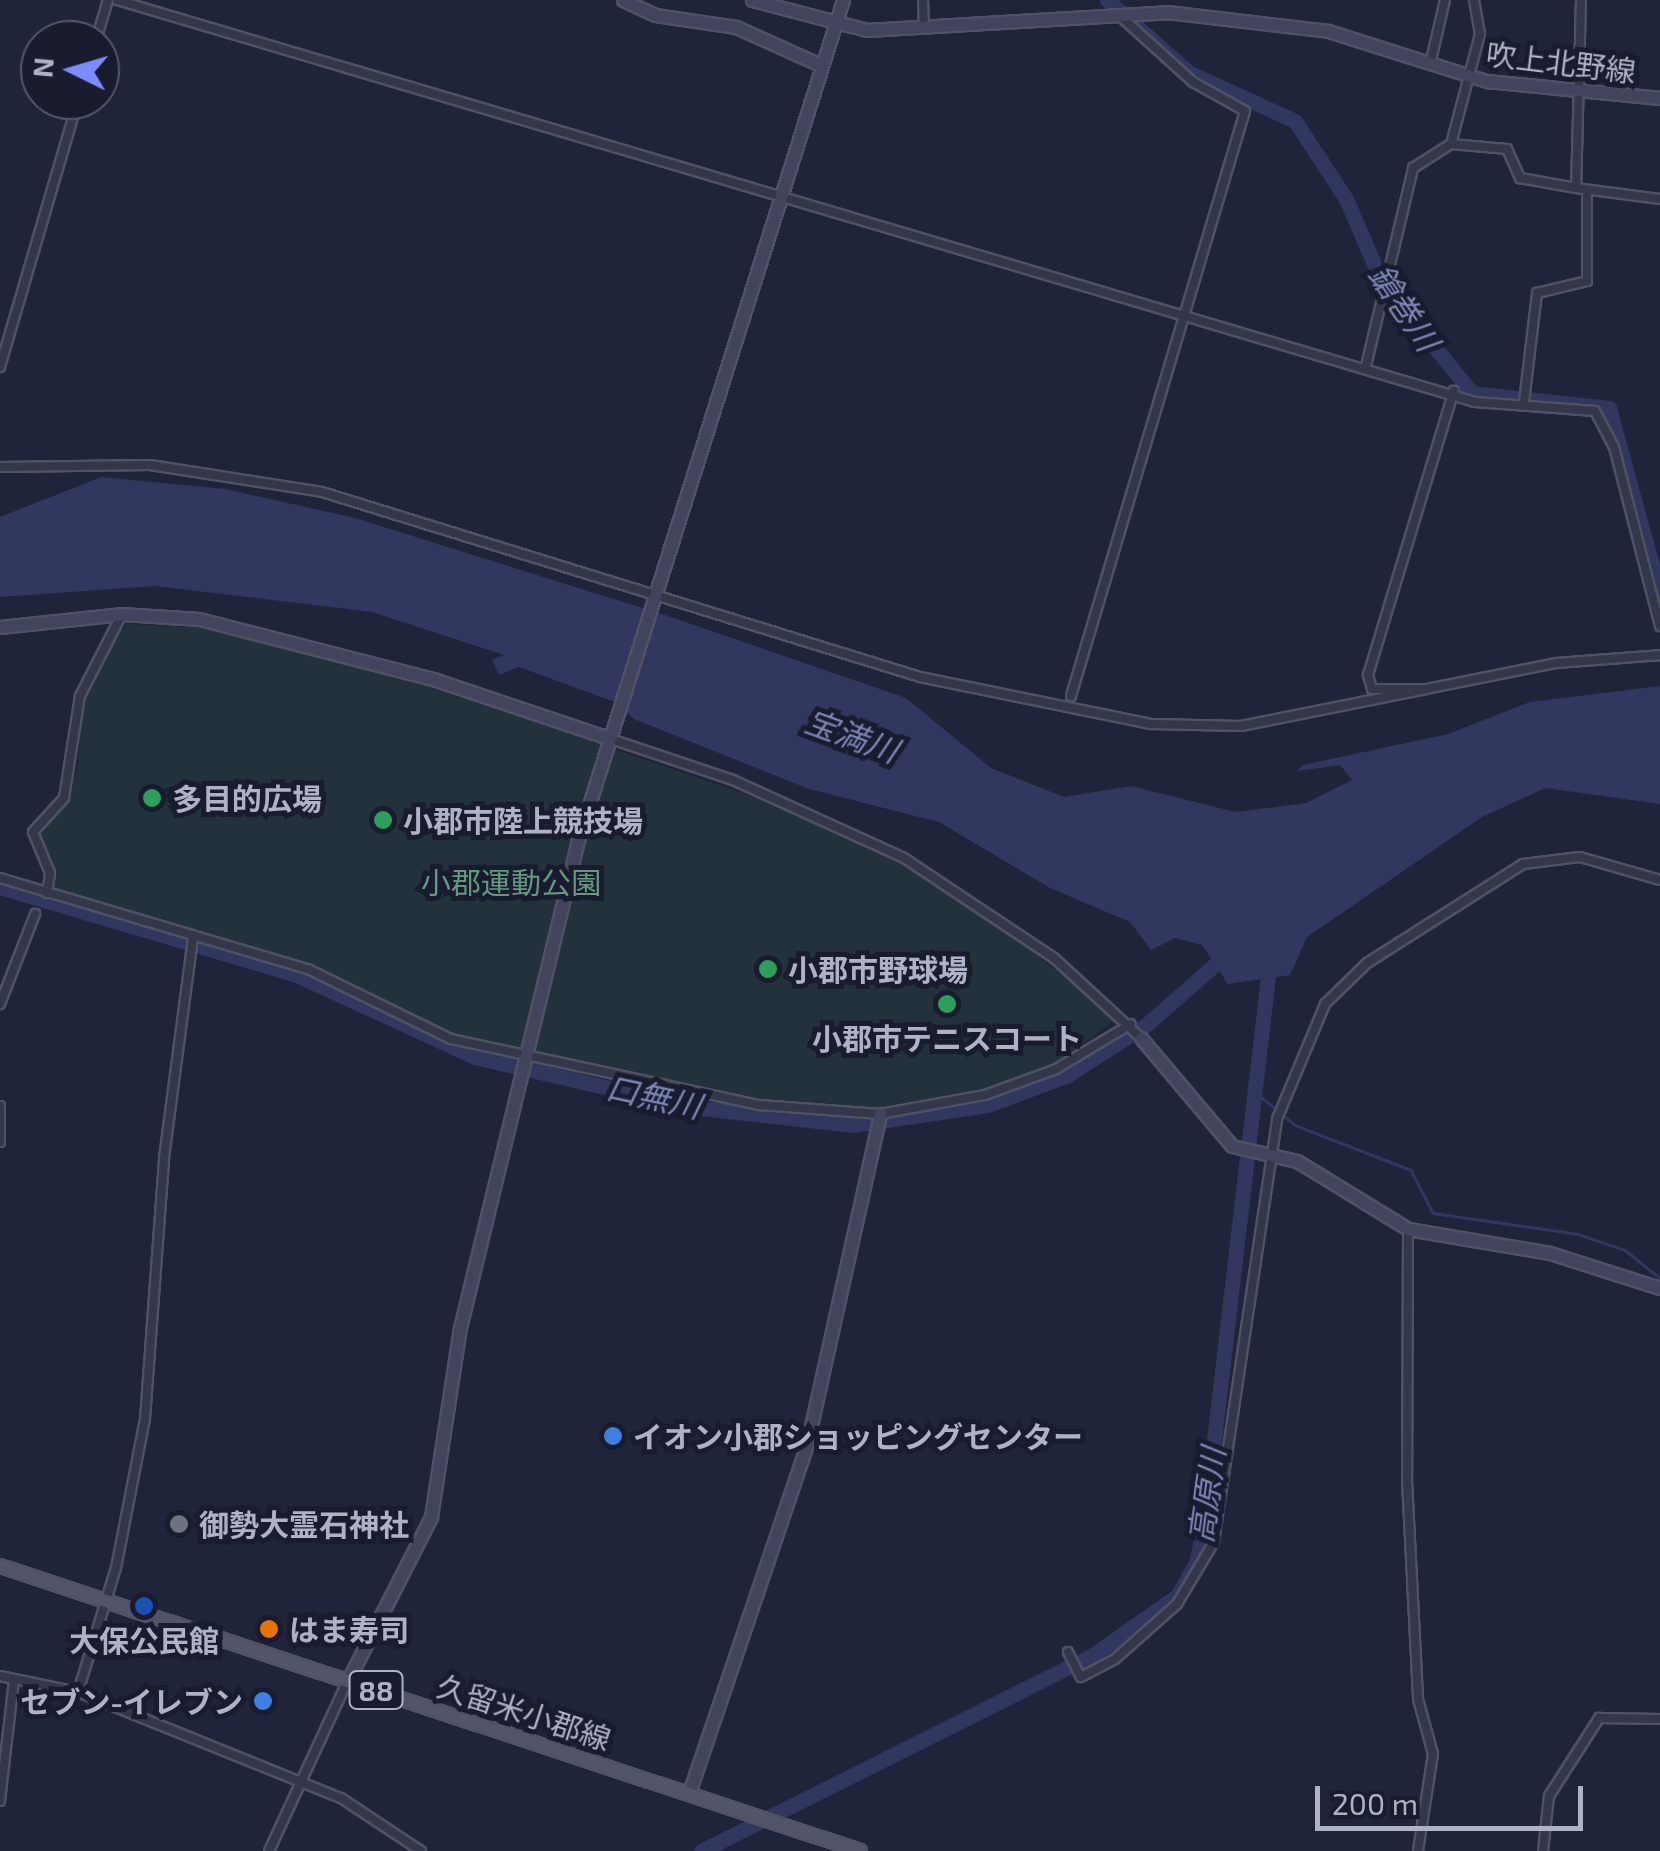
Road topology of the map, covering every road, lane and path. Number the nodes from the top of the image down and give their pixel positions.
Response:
1 (117, 0) edge
2 (624, 0) edge
3 (752, 0) edge
4 (843, 0) edge
5 (923, 0) edge
6 (1446, 0) edge
7 (1474, 0) edge
8 (1580, 0) edge
9 (772, 4) edge
10 (1119, 13) junction
11 (832, 27) junction
12 (924, 28) junction
13 (1432, 56) junction
14 (820, 65) junction
15 (1465, 75) junction
16 (1580, 90) junction
17 (1660, 98) edge
18 (72, 120) edge
19 (1450, 144) junction
20 (1576, 188) junction
21 (779, 194) junction
22 (1587, 196) junction
23 (1660, 199) edge
24 (1182, 312) junction
25 (1366, 366) junction
26 (0, 368) edge
27 (1454, 391) junction
28 (1524, 402) junction
29 (0, 467) edge
30 (658, 596) junction
31 (122, 614) junction
32 (1660, 626) edge
33 (0, 628) edge
34 (1660, 655) edge
35 (1427, 690) junction
36 (1070, 696) dead end
37 (610, 733) junction
38 (0, 878) edge
39 (1660, 880) edge
40 (47, 893) junction
41 (36, 914) dead end
42 (194, 938) junction
43 (0, 1004) edge
44 (1130, 1024) junction
45 (1141, 1038) joint
46 (524, 1058) junction
47 (0, 1106) edge
48 (880, 1114) junction
49 (0, 1142) edge
50 (1269, 1152) junction
51 (1408, 1229) junction
52 (1660, 1288) edge
53 (0, 1566) edge
54 (106, 1603) junction
55 (1068, 1653) dead end
56 (0, 1676) edge
57 (14, 1680) junction
58 (348, 1680) junction
59 (78, 1692) junction
60 (1660, 1718) edge
61 (296, 1780) junction
62 (689, 1794) junction
63 (0, 1802) edge
64 (853, 1850) edge
65 (269, 1851) edge
66 (421, 1851) edge
67 (1418, 1851) edge
68 (1543, 1851) edge

1 - 21 street
2 - 14 street
3 - 9 street, 吹上北野線
4 - 11 street
5 - 12 street
6 - 13 street
7 - 15 street
8 - 16 street
9 - 11 street, 吹上北野線
10 - 12 street, 吹上北野線
10 - 13 street, 吹上北野線
10 - 24 street
11 - 12 street, 吹上北野線
11 - 14 street
13 - 15 street, 吹上北野線
14 - 21 street
15 - 16 street, 吹上北野線
15 - 19 street
16 - 17 street, 吹上北野線
16 - 20 street
18 - 26 street
19 - 20 street
19 - 25 street
20 - 22 street
21 - 24 street
21 - 30 street
22 - 23 street
22 - 28 street
24 - 25 street
24 - 36 street
25 - 27 street
27 - 28 street
27 - 35 street
28 - 32 street
29 - 30 street
30 - 35 street
30 - 37 street
31 - 33 street
31 - 37 street
31 - 40 street
34 - 35 street
37 - 44 street
37 - 46 street
38 - 40 street
39 - 50 street
40 - 42 street
41 - 43 street
42 - 46 street
42 - 54 street
44 - 45 street
44 - 48 street
45 - 50 street
46 - 48 street
46 - 58 street
47 - 49 street
48 - 62 street
50 - 51 street
50 - 55 street
51 - 52 street
51 - 67 street
53 - 54 main road, 久留米小郡線 / 88
54 - 58 main road, 久留米小郡線 / 88
54 - 59 street
56 - 57 street
57 - 59 street
57 - 63 street
58 - 61 street
58 - 62 main road, 久留米小郡線 / 88
59 - 61 street
60 - 68 street
61 - 65 street
61 - 66 street
62 - 64 main road, 久留米小郡線 / 88

